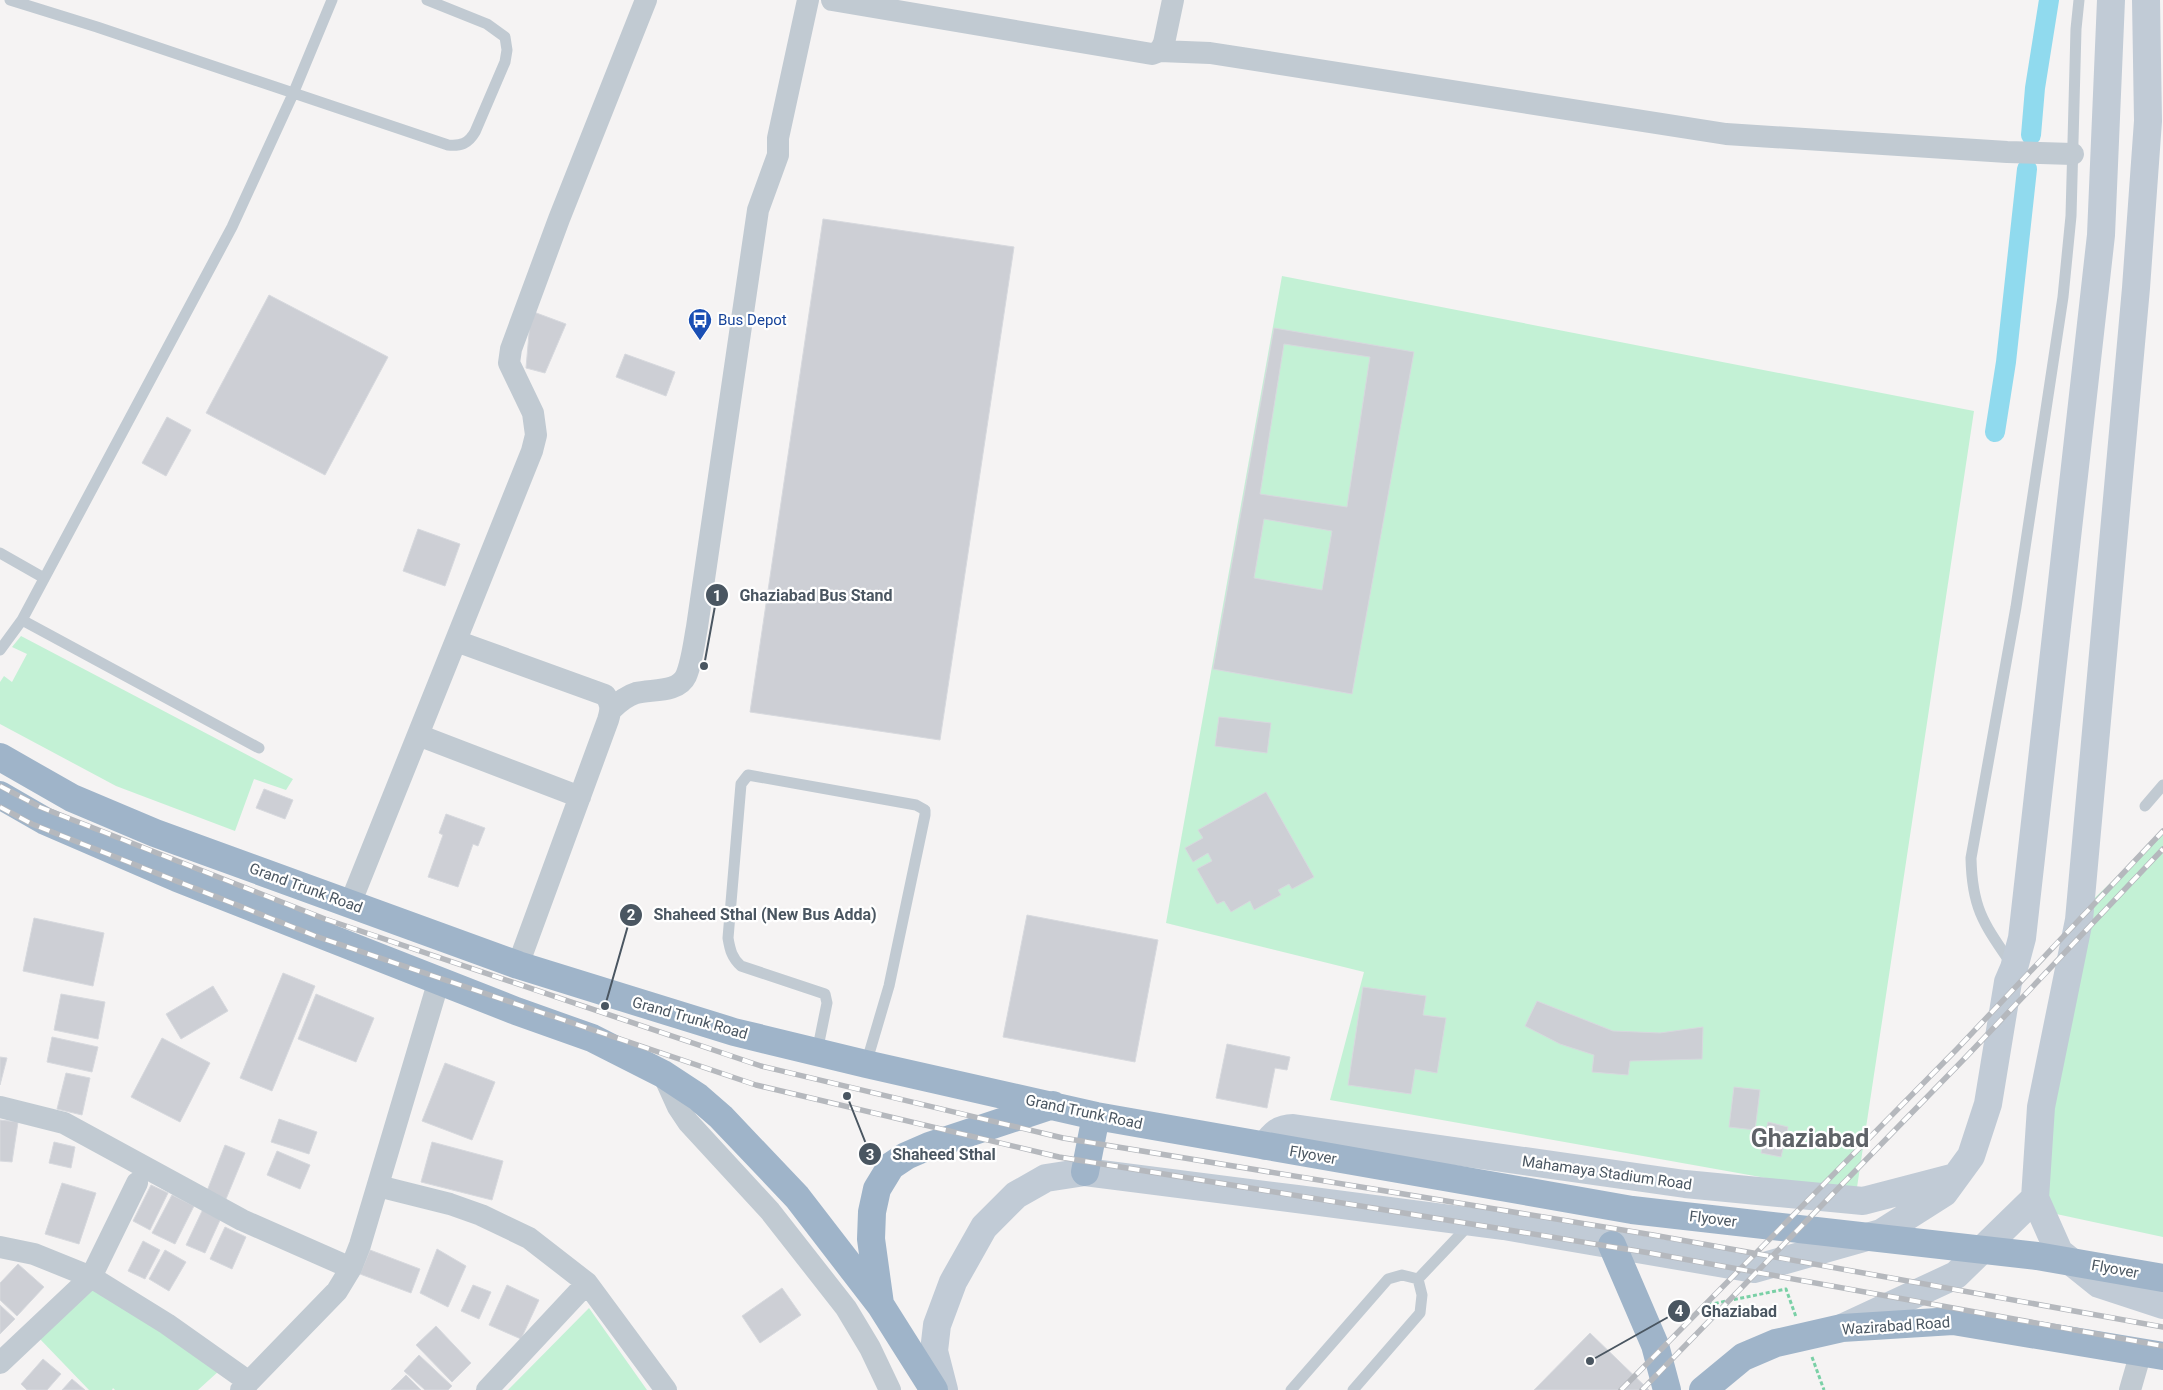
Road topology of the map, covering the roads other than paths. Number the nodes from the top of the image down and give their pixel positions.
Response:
1 (10, 0) edge
2 (332, 0) edge
3 (427, 0) edge
4 (646, 0) edge
5 (808, 0) edge
6 (832, 0) edge
7 (1172, 0) edge
8 (2079, 0) edge
9 (2110, 0) edge
10 (2146, 0) edge
11 (1160, 51) junction
12 (293, 94) junction
13 (2074, 154) junction
14 (0, 553) edge
15 (44, 578) junction
16 (22, 620) junction
17 (456, 641) junction
18 (0, 650) edge
19 (611, 710) junction
20 (418, 735) junction
21 (259, 748) dead end
22 (0, 757) edge
23 (2163, 784) edge
24 (0, 795) edge
25 (580, 797) junction
26 (72, 798) junction
27 (2146, 806) dead end
28 (58, 826) junction
29 (350, 904) junction
30 (518, 965) junction
31 (2014, 968) junction
32 (439, 980) junction
33 (817, 1052) junction
34 (866, 1064) junction
35 (663, 1074) junction
36 (1053, 1105) junction
37 (0, 1107) edge
38 (1096, 1116) junction
39 (1275, 1148) junction
40 (1085, 1172) junction
41 (1956, 1177) junction
42 (137, 1183) dead end
43 (378, 1186) junction
44 (2035, 1198) junction
45 (1472, 1222) junction
46 (1612, 1244) junction
47 (0, 1247) edge
48 (351, 1268) junction
49 (91, 1276) junction
50 (2163, 1278) edge
51 (1418, 1279) junction
52 (587, 1282) junction
53 (2163, 1305) edge
54 (881, 1306) junction
55 (1842, 1328) junction
56 (2152, 1354) edge
57 (0, 1363) edge
58 (245, 1386) edge
59 (487, 1390) edge
60 (666, 1390) edge
61 (890, 1390) edge
62 (934, 1390) edge
63 (944, 1390) edge
64 (1291, 1390) edge
65 (1353, 1390) edge
66 (1667, 1390) edge
67 (1703, 1390) edge
68 (2130, 1390) edge

1 - 12 lane
2 - 12 lane
3 - 12 lane
4 - 17 street
5 - 19 street
6 - 11 street
7 - 11 street
8 - 13 lane
9 - 31 main road
10 - 44 main road
11 - 13 street
12 - 15 lane
13 - 31 lane
14 - 15 lane
15 - 16 lane
16 - 18 lane
16 - 21 lane
17 - 19 street
17 - 20 street
19 - 25 street
20 - 25 street
20 - 29 street
22 - 26 highway, Grand Trunk Road
23 - 27 lane
24 - 28 highway
25 - 30 street
26 - 28 highway
26 - 29 highway, Grand Trunk Road
28 - 32 highway
29 - 30 highway, Grand Trunk Road
30 - 33 highway, Grand Trunk Road
31 - 41 main road
32 - 35 highway
32 - 43 street
33 - 34 highway, Grand Trunk Road
33 - 34 lane
34 - 36 highway, Grand Trunk Road
35 - 54 highway
35 - 61 street
36 - 38 highway, Grand Trunk Road
36 - 54 highway
37 - 48 street
38 - 39 highway, Grand Trunk Road
38 - 40 highway
39 - 41 main road, Mahamaya Stadium Road
39 - 50 highway, Flyover
40 - 45 main road
40 - 63 main road
41 - 46 main road
42 - 49 street
43 - 48 street
43 - 52 street
44 - 53 main road
44 - 55 main road
45 - 46 main road
45 - 51 lane
46 - 66 highway
47 - 49 street
48 - 58 street
49 - 57 street
49 - 58 street
51 - 64 lane
51 - 65 lane
52 - 59 street
52 - 60 street
54 - 62 highway
55 - 56 highway, Wazirabad Road
55 - 67 highway, Wazirabad Road
56 - 68 street

